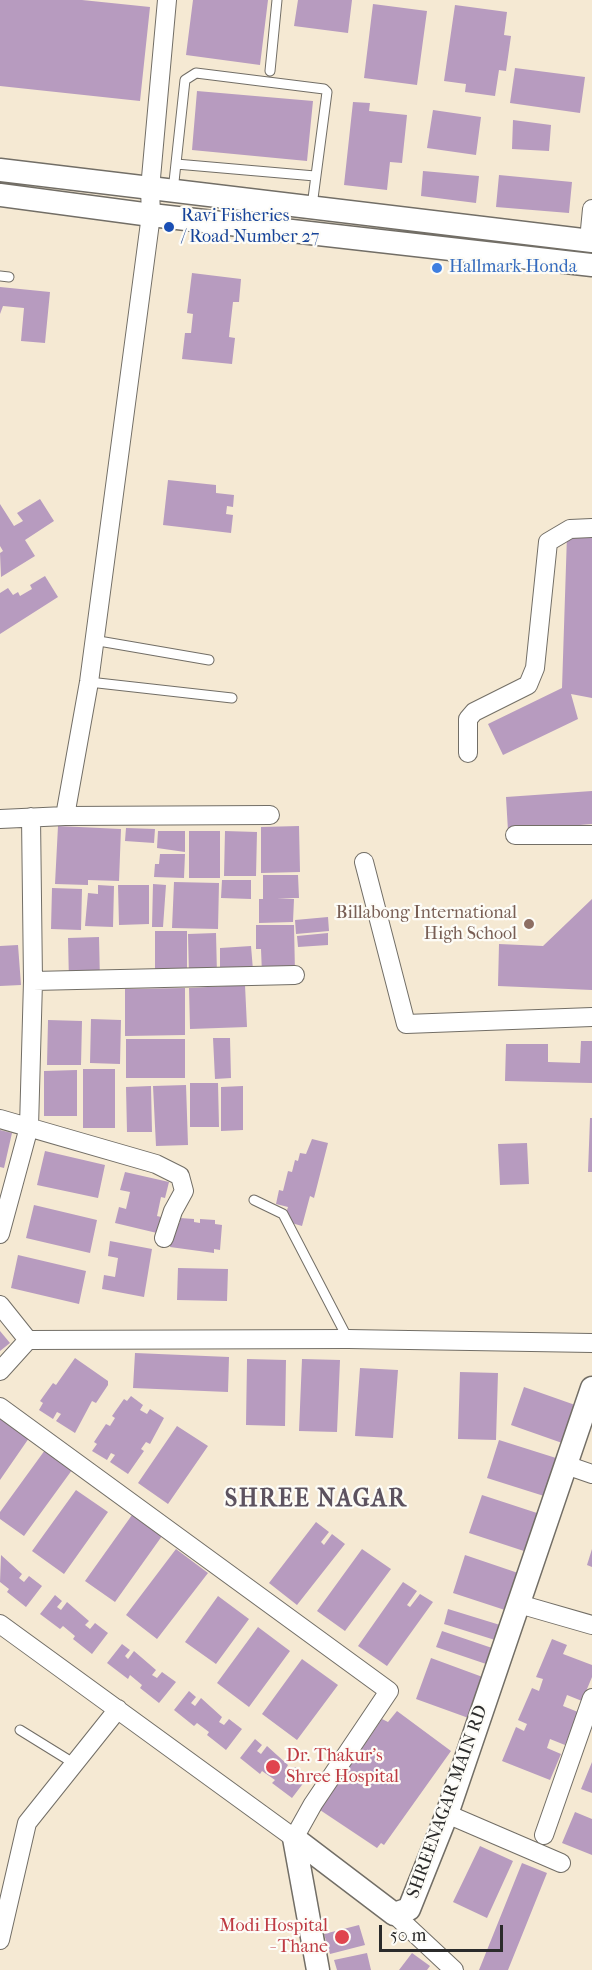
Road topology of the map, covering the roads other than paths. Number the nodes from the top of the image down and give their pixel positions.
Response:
1 (167, 0) edge
2 (277, 0) edge
3 (270, 71) dead end
4 (176, 164) junction
5 (0, 170) edge
6 (315, 176) junction
7 (150, 189) junction
8 (173, 191) junction
9 (0, 195) edge
10 (311, 208) junction
11 (592, 208) edge
12 (151, 215) junction
13 (590, 240) edge
14 (592, 265) edge
15 (592, 528) edge
16 (93, 640) junction
17 (209, 660) dead end
18 (89, 682) junction
19 (232, 698) dead end
20 (468, 753) dead end
21 (270, 815) dead end
22 (65, 816) junction
23 (31, 817) junction
24 (0, 819) edge
25 (515, 835) dead end
26 (592, 835) edge
27 (364, 862) dead end
28 (295, 975) dead end
29 (33, 981) junction
30 (592, 1017) edge
31 (0, 1119) edge
32 (29, 1127) junction
33 (254, 1200) dead end
34 (0, 1233) edge
35 (164, 1238) dead end
36 (0, 1305) edge
37 (348, 1339) junction
38 (28, 1340) junction
39 (592, 1344) edge
40 (0, 1371) edge
41 (592, 1388) edge
42 (0, 1407) edge
43 (566, 1465) junction
44 (592, 1474) edge
45 (519, 1604) junction
46 (0, 1624) edge
47 (592, 1625) edge
48 (592, 1698) edge
49 (118, 1710) junction
50 (20, 1730) dead end
51 (75, 1764) junction
52 (447, 1814) junction
53 (544, 1835) dead end
54 (294, 1838) junction
55 (561, 1863) dead end
56 (394, 1914) junction
57 (3, 1919) edge
58 (0, 1940) edge
59 (318, 1970) edge
60 (454, 1970) edge

1 - 7 street
2 - 3 lane
4 - 6 lane
4 - 6 lane
4 - 8 lane
5 - 7 street
6 - 10 lane
7 - 8 street
7 - 12 street
8 - 10 street
9 - 12 street
10 - 13 street
11 - 13 street
12 - 14 street
12 - 16 street
15 - 20 street
16 - 17 lane
16 - 18 street
18 - 19 lane
18 - 22 street
21 - 22 street
22 - 23 street
23 - 24 street
23 - 29 street
25 - 26 street
27 - 30 street
28 - 29 street
29 - 32 street
31 - 32 street
32 - 34 street
32 - 35 street
33 - 37 lane
36 - 38 street
37 - 38 street
37 - 39 street
38 - 40 street
41 - 43 street, SHREENAGAR MAIN RD
42 - 54 street
43 - 44 street
43 - 45 street, SHREENAGAR MAIN RD
45 - 47 street
45 - 52 street, SHREENAGAR MAIN RD
46 - 49 street, SHREENAGAR MAIN RD
48 - 53 street
49 - 51 street
49 - 54 street, SHREENAGAR MAIN RD
50 - 51 lane
51 - 57 street
52 - 55 street
52 - 56 street, SHREENAGAR MAIN RD
54 - 56 street, SHREENAGAR MAIN RD
54 - 59 street
56 - 60 street
57 - 58 street

